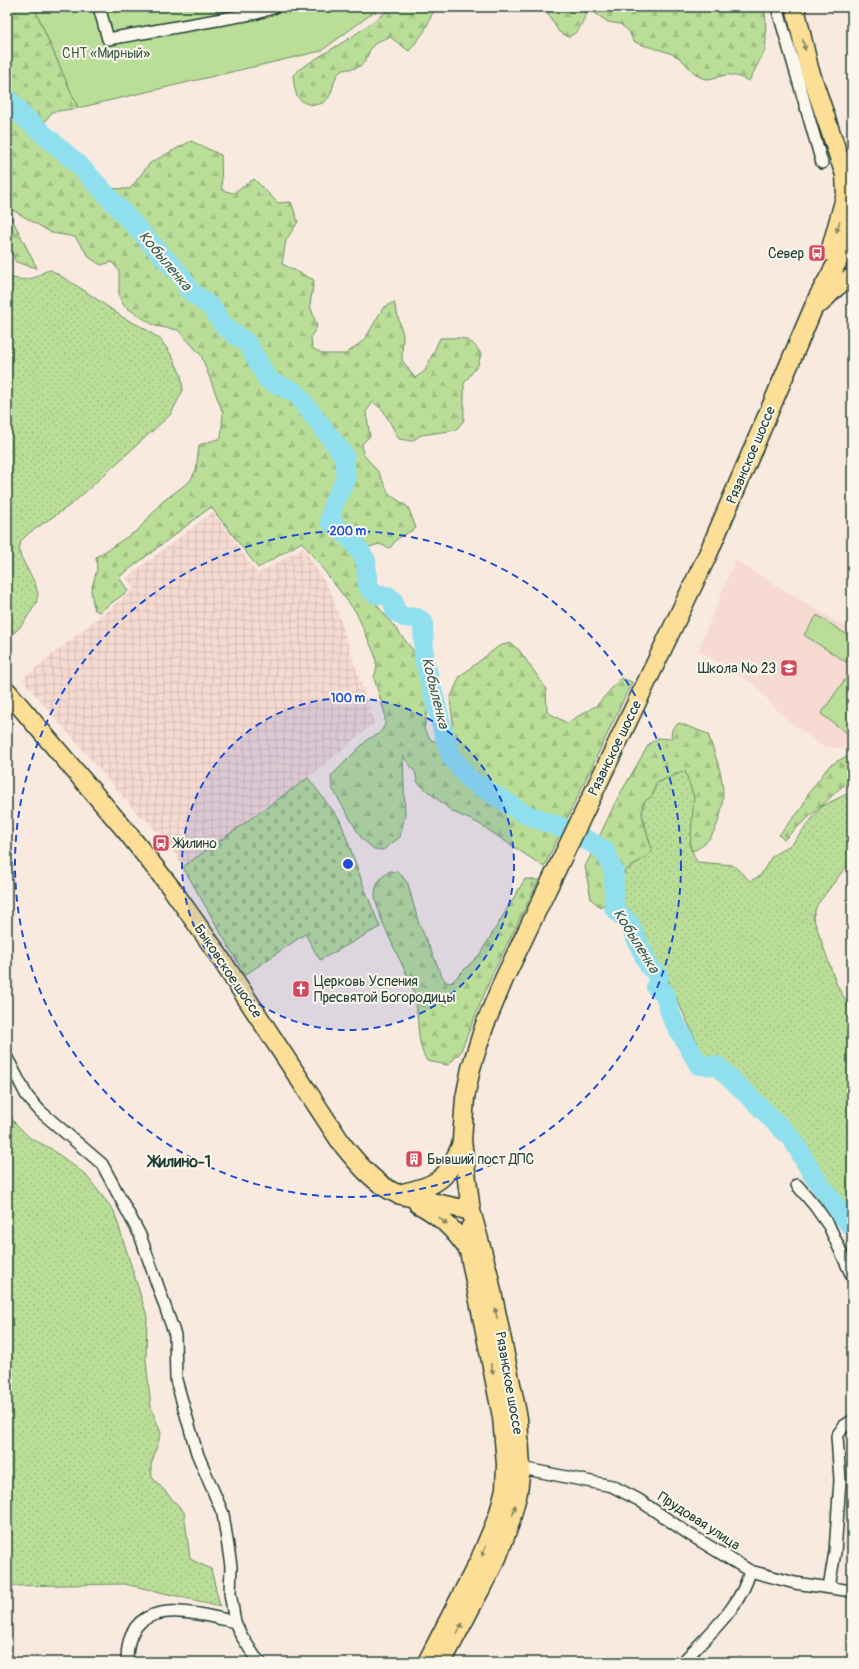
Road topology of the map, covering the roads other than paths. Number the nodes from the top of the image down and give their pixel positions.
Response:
1 (99, 7) edge
2 (275, 7) edge
3 (777, 7) edge
4 (795, 7) edge
5 (807, 7) edge
6 (852, 156) edge
7 (822, 163) dead end
8 (849, 180) edge
9 (852, 225) edge
10 (852, 278) edge
11 (818, 298) junction
12 (805, 329) junction
13 (7, 691) edge
14 (7, 1058) edge
15 (462, 1140) junction
16 (797, 1185) dead end
17 (397, 1194) junction
18 (471, 1211) junction
19 (469, 1251) junction
20 (852, 1276) edge
21 (852, 1421) edge
22 (521, 1468) junction
23 (750, 1571) junction
24 (829, 1587) junction
25 (852, 1591) edge
26 (235, 1622) junction
27 (127, 1662) edge
28 (260, 1662) edge
29 (427, 1662) edge
30 (442, 1662) edge
31 (683, 1662) edge

1 - 2 street
3 - 7 street
4 -> 8 main road, Рязанское шоссе
5 - 6 main road
8 -> 11 main road, Рязанское шоссе
9 - 11 main road, Рязанское шоссе
10 - 12 main road
11 - 12 main road, Рязанское шоссе
12 - 15 main road, Рязанское шоссе
13 - 17 main road, Быковское шоссе
14 - 26 street
15 - 17 main road
15 - 18 main road, Рязанское шоссе
16 - 20 street
17 - 18 main road, Быковское шоссе
17 -> 19 main road
18 - 19 main road, Рязанское шоссе
22 -> 18 main road, Рязанское шоссе
19 -> 29 main road, Рязанское шоссе
21 - 24 street
22 - 23 street, Прудовая улица
30 -> 22 main road, Рязанское шоссе
23 - 24 street, Прудовая улица
23 - 31 street
24 - 25 street, Прудовая улица
26 - 27 street
26 - 28 street

